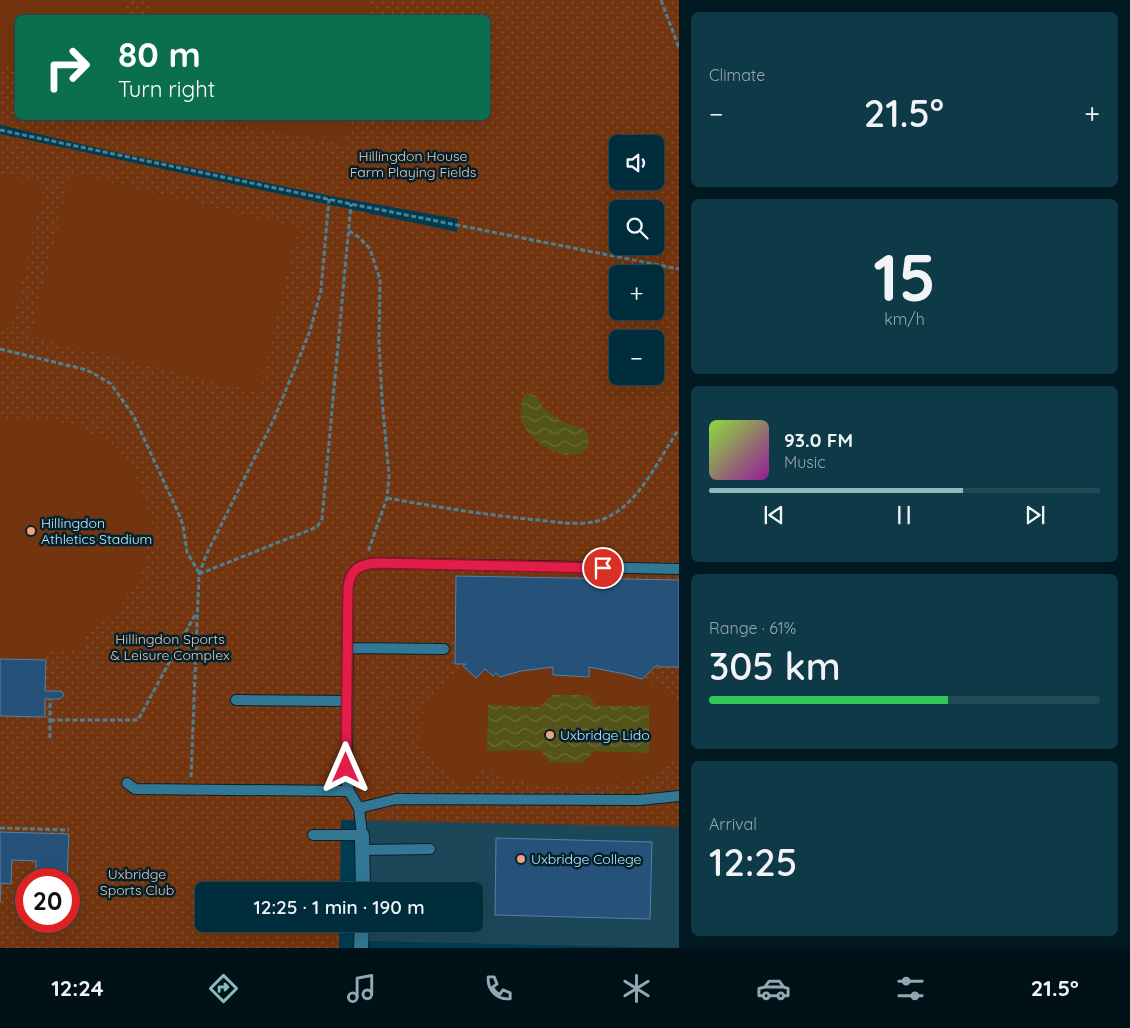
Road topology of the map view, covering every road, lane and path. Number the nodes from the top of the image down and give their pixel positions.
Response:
1 (661, 0) edge
2 (679, 48) edge
3 (0, 130) edge
4 (329, 199) junction
5 (351, 204) junction
6 (349, 231) junction
7 (679, 269) edge
8 (0, 349) edge
9 (679, 429) edge
10 (387, 498) junction
11 (365, 564) junction
12 (679, 569) edge
13 (199, 574) junction
14 (198, 611) junction
15 (347, 648) junction
16 (444, 649) dead end
17 (50, 699) dead end
18 (236, 700) dead end
19 (346, 701) junction
20 (50, 720) junction
21 (50, 738) dead end
22 (127, 783) dead end
23 (191, 790) junction
24 (349, 791) junction
25 (679, 796) edge
26 (359, 808) junction
27 (0, 828) edge
28 (69, 830) dead end
29 (313, 835) dead end
30 (362, 835) junction
31 (430, 849) dead end
32 (364, 850) junction
33 (363, 882) edge
34 (362, 932) edge
35 (361, 948) edge

1 - 2 path
3 - 4 path
4 - 5 path
4 - 13 path
5 - 6 path
5 - 7 path
6 - 10 path
6 - 13 path
8 - 13 path
9 - 10 path
10 - 11 path
11 - 12 lane
11 - 15 lane
13 - 14 path
14 - 20 path
14 - 23 path
15 - 16 lane
15 - 19 lane
17 - 20 path
18 - 19 lane
19 - 24 lane
20 - 21 path
22 - 23 lane
23 - 24 lane
24 - 26 lane
25 - 26 lane
26 - 30 lane
27 - 28 path
29 - 30 lane
30 - 32 street
31 - 32 lane
32 - 33 street
34 - 35 street

